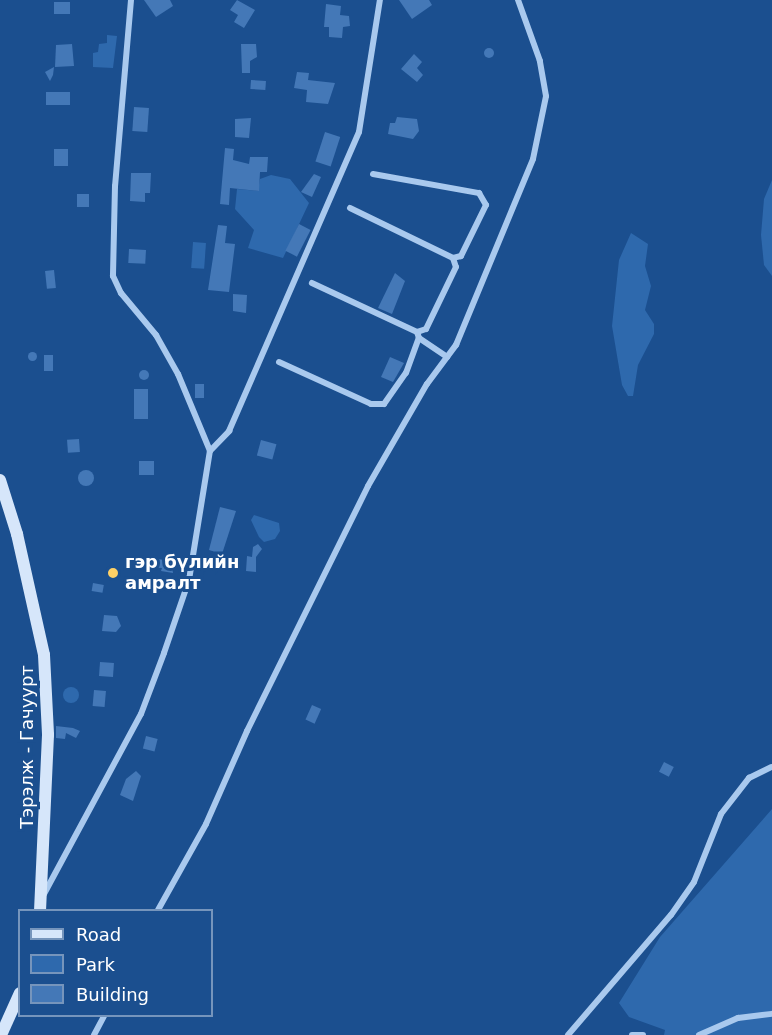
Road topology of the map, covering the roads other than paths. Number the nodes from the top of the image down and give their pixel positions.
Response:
1 (131, 0) edge
2 (380, 0) edge
3 (518, 0) edge
4 (372, 174) dead end
5 (350, 208) dead end
6 (453, 258) junction
7 (312, 283) dead end
8 (418, 335) junction
9 (447, 357) junction
10 (279, 362) dead end
11 (210, 451) junction
12 (0, 480) edge
13 (772, 767) edge
14 (42, 897) junction
15 (40, 909) edge
16 (159, 909) edge
17 (18, 997) edge
18 (772, 1014) edge
19 (103, 1017) edge
20 (1, 1035) edge
21 (94, 1035) edge
22 (568, 1035) edge
23 (632, 1035) edge
24 (643, 1035) edge
25 (699, 1035) edge

1 - 11 street
2 - 11 street
3 - 9 street
4 - 6 street
5 - 6 street
6 - 8 street
7 - 8 street
8 - 9 street
8 - 10 street
9 - 16 street
11 - 14 street
12 - 14 main road, Тэрэлж - Гачуурт
13 - 22 street
14 - 15 main road, Тэрэлж - Гачуурт
17 - 20 main road
18 - 25 street
19 - 21 street
23 - 24 street

